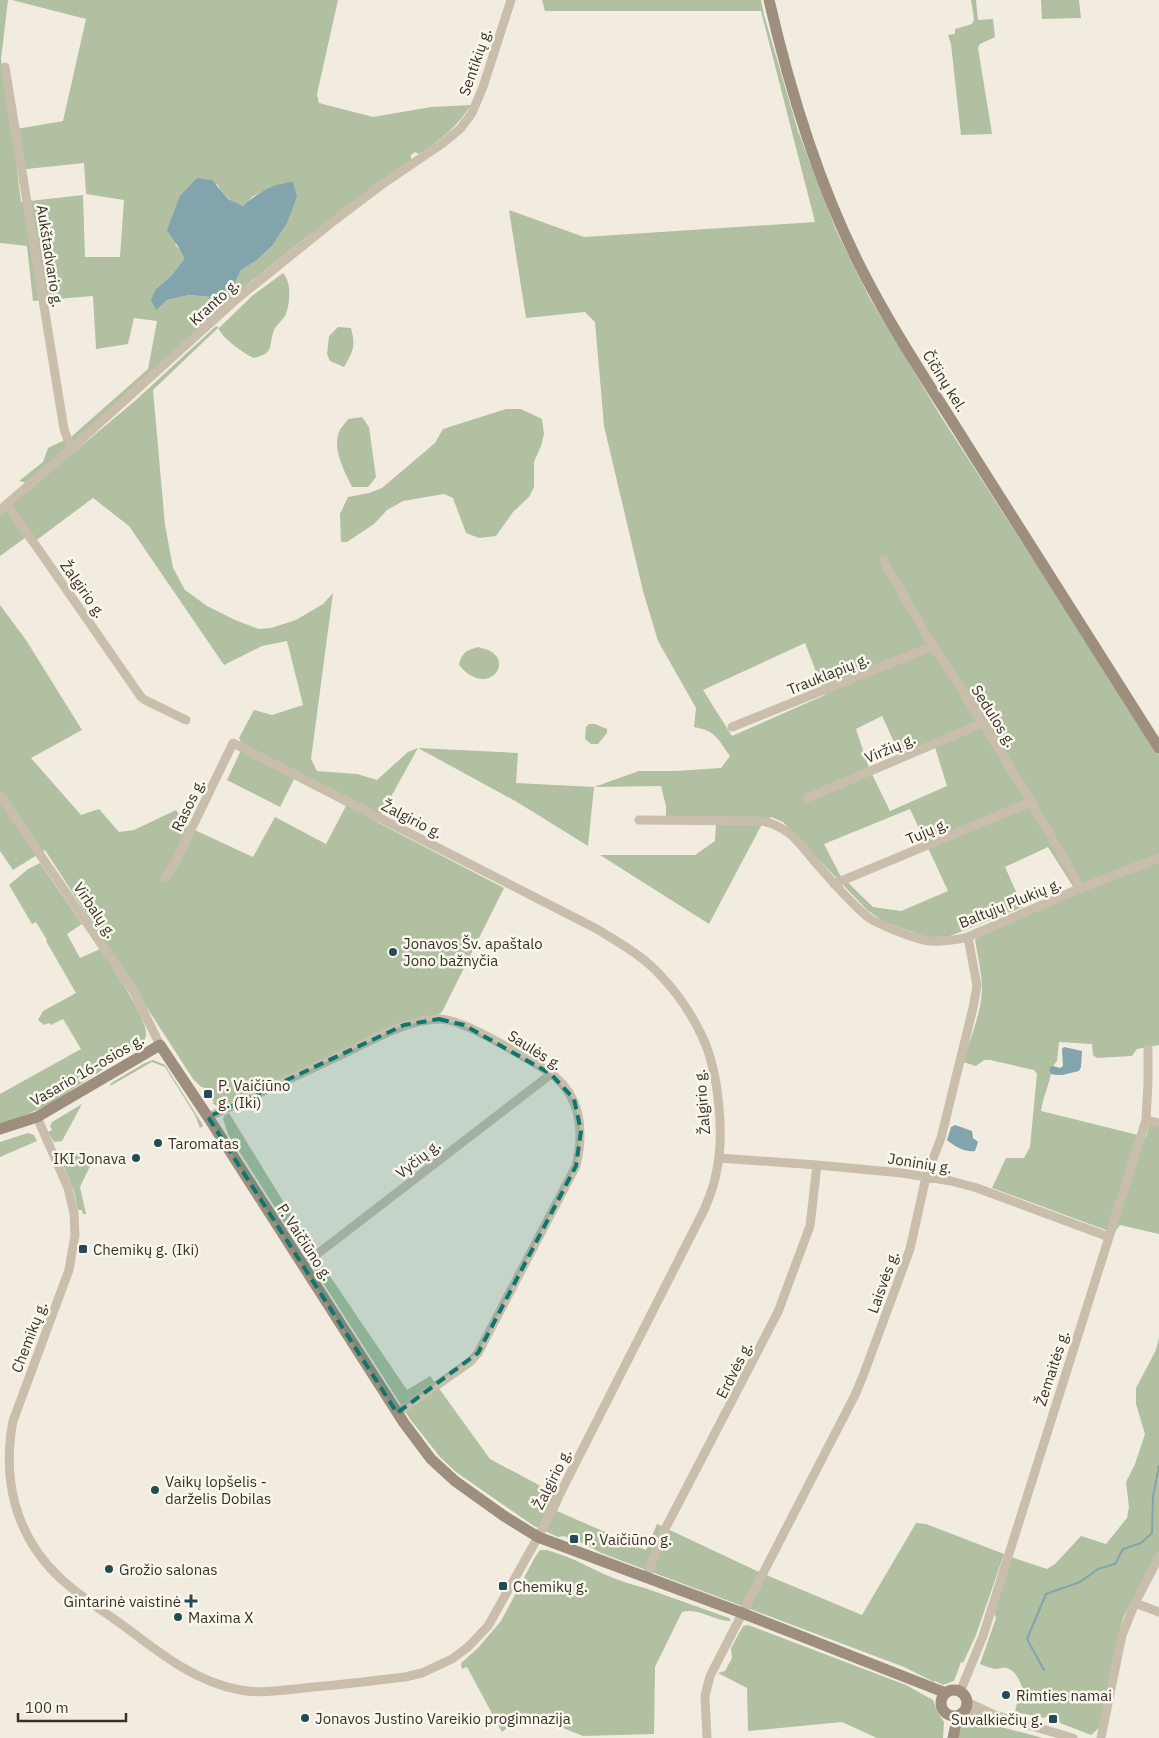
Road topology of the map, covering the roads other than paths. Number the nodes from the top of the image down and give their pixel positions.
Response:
1 (511, 0) edge
2 (769, 0) edge
3 (5, 67) dead end
4 (460, 129) joint
5 (71, 449) junction
6 (4, 507) edge
7 (883, 560) dead end
8 (933, 646) junction
9 (186, 720) dead end
10 (983, 723) junction
11 (732, 727) dead end
12 (233, 744) joint
13 (1159, 748) edge
14 (0, 796) edge
15 (807, 798) dead end
16 (1031, 802) junction
17 (639, 820) dead end
18 (1159, 858) edge
19 (165, 878) dead end
20 (834, 884) junction
21 (1081, 888) junction
22 (968, 937) junction
23 (160, 1045) junction
24 (1148, 1049) dead end
25 (551, 1074) junction
26 (37, 1117) junction
27 (208, 1117) junction
28 (1146, 1120) junction
29 (1159, 1123) edge
30 (0, 1129) edge
31 (719, 1158) junction
32 (817, 1165) junction
33 (926, 1177) junction
34 (1109, 1237) junction
35 (302, 1265) junction
36 (397, 1413) junction
37 (538, 1537) junction
38 (1159, 1557) edge
39 (646, 1578) junction
40 (1135, 1603) junction
41 (1159, 1612) edge
42 (742, 1613) junction
43 (960, 1692) junction
44 (944, 1698) junction
45 (960, 1711) junction
46 (707, 1738) edge
47 (951, 1738) edge
48 (1073, 1738) edge
49 (1101, 1738) edge

1 - 4 street, Sentikių g.
2 - 13 main road, Čičinų kel.
3 - 5 street, Aukštadvario g.
4 - 5 street, Kranto g.
5 - 6 street, Kranto g.
6 - 9 street, Žalgirio g.
7 - 8 street, Sedulos g.
8 - 10 street, Sedulos g.
8 - 11 street, Trauklapių g.
10 - 15 street, Viržių g.
10 - 16 street, Sedulos g.
12 - 19 street, Rasos g.
12 - 31 street, Žalgirio g.
14 - 23 street, Virbalų g.
16 - 20 street, Tujų g.
16 - 21 street, Sedulos g.
17 - 20 street, Baltųjų Plukių g.
18 - 21 street, Baltųjų Plukių g.
20 - 22 street, Baltųjų Plukių g.
21 - 22 street, Baltųjų Plukių g.
22 - 33 street, Laisvės g.
23 - 26 main road, Vasario 16-osios g.
23 - 27 main road, P. Vaičiūno g.
24 - 28 street, Žemaitės g.
25 - 27 street, Saulės g.
25 - 35 street, Vyčių g.
25 - 36 street, Saulės g.
26 - 30 main road, Vasario 16-osios g.
26 - 37 street, Chemikų g.
27 - 35 main road, P. Vaičiūno g.
28 - 29 street
28 - 34 street, Žemaitės g.
31 - 32 street, Joninių g.
31 - 37 street, Žalgirio g.
32 - 33 street, Joninių g.
32 - 39 street, Erdvės g.
33 - 34 street, Joninių g.
33 - 42 street, Laisvės g.
34 - 43 street, Žemaitės g.
35 - 36 main road, P. Vaičiūno g.
36 - 37 main road, P. Vaičiūno g.
37 - 39 main road, P. Vaičiūno g.
38 - 40 street
39 - 42 main road, P. Vaičiūno g.
40 - 41 street
40 - 49 street
42 - 44 main road, P. Vaičiūno g.
42 - 46 street, Laisvės g.
43 - 44 main road
43 - 45 main road
44 - 45 main road
45 - 47 main road
45 - 48 street

